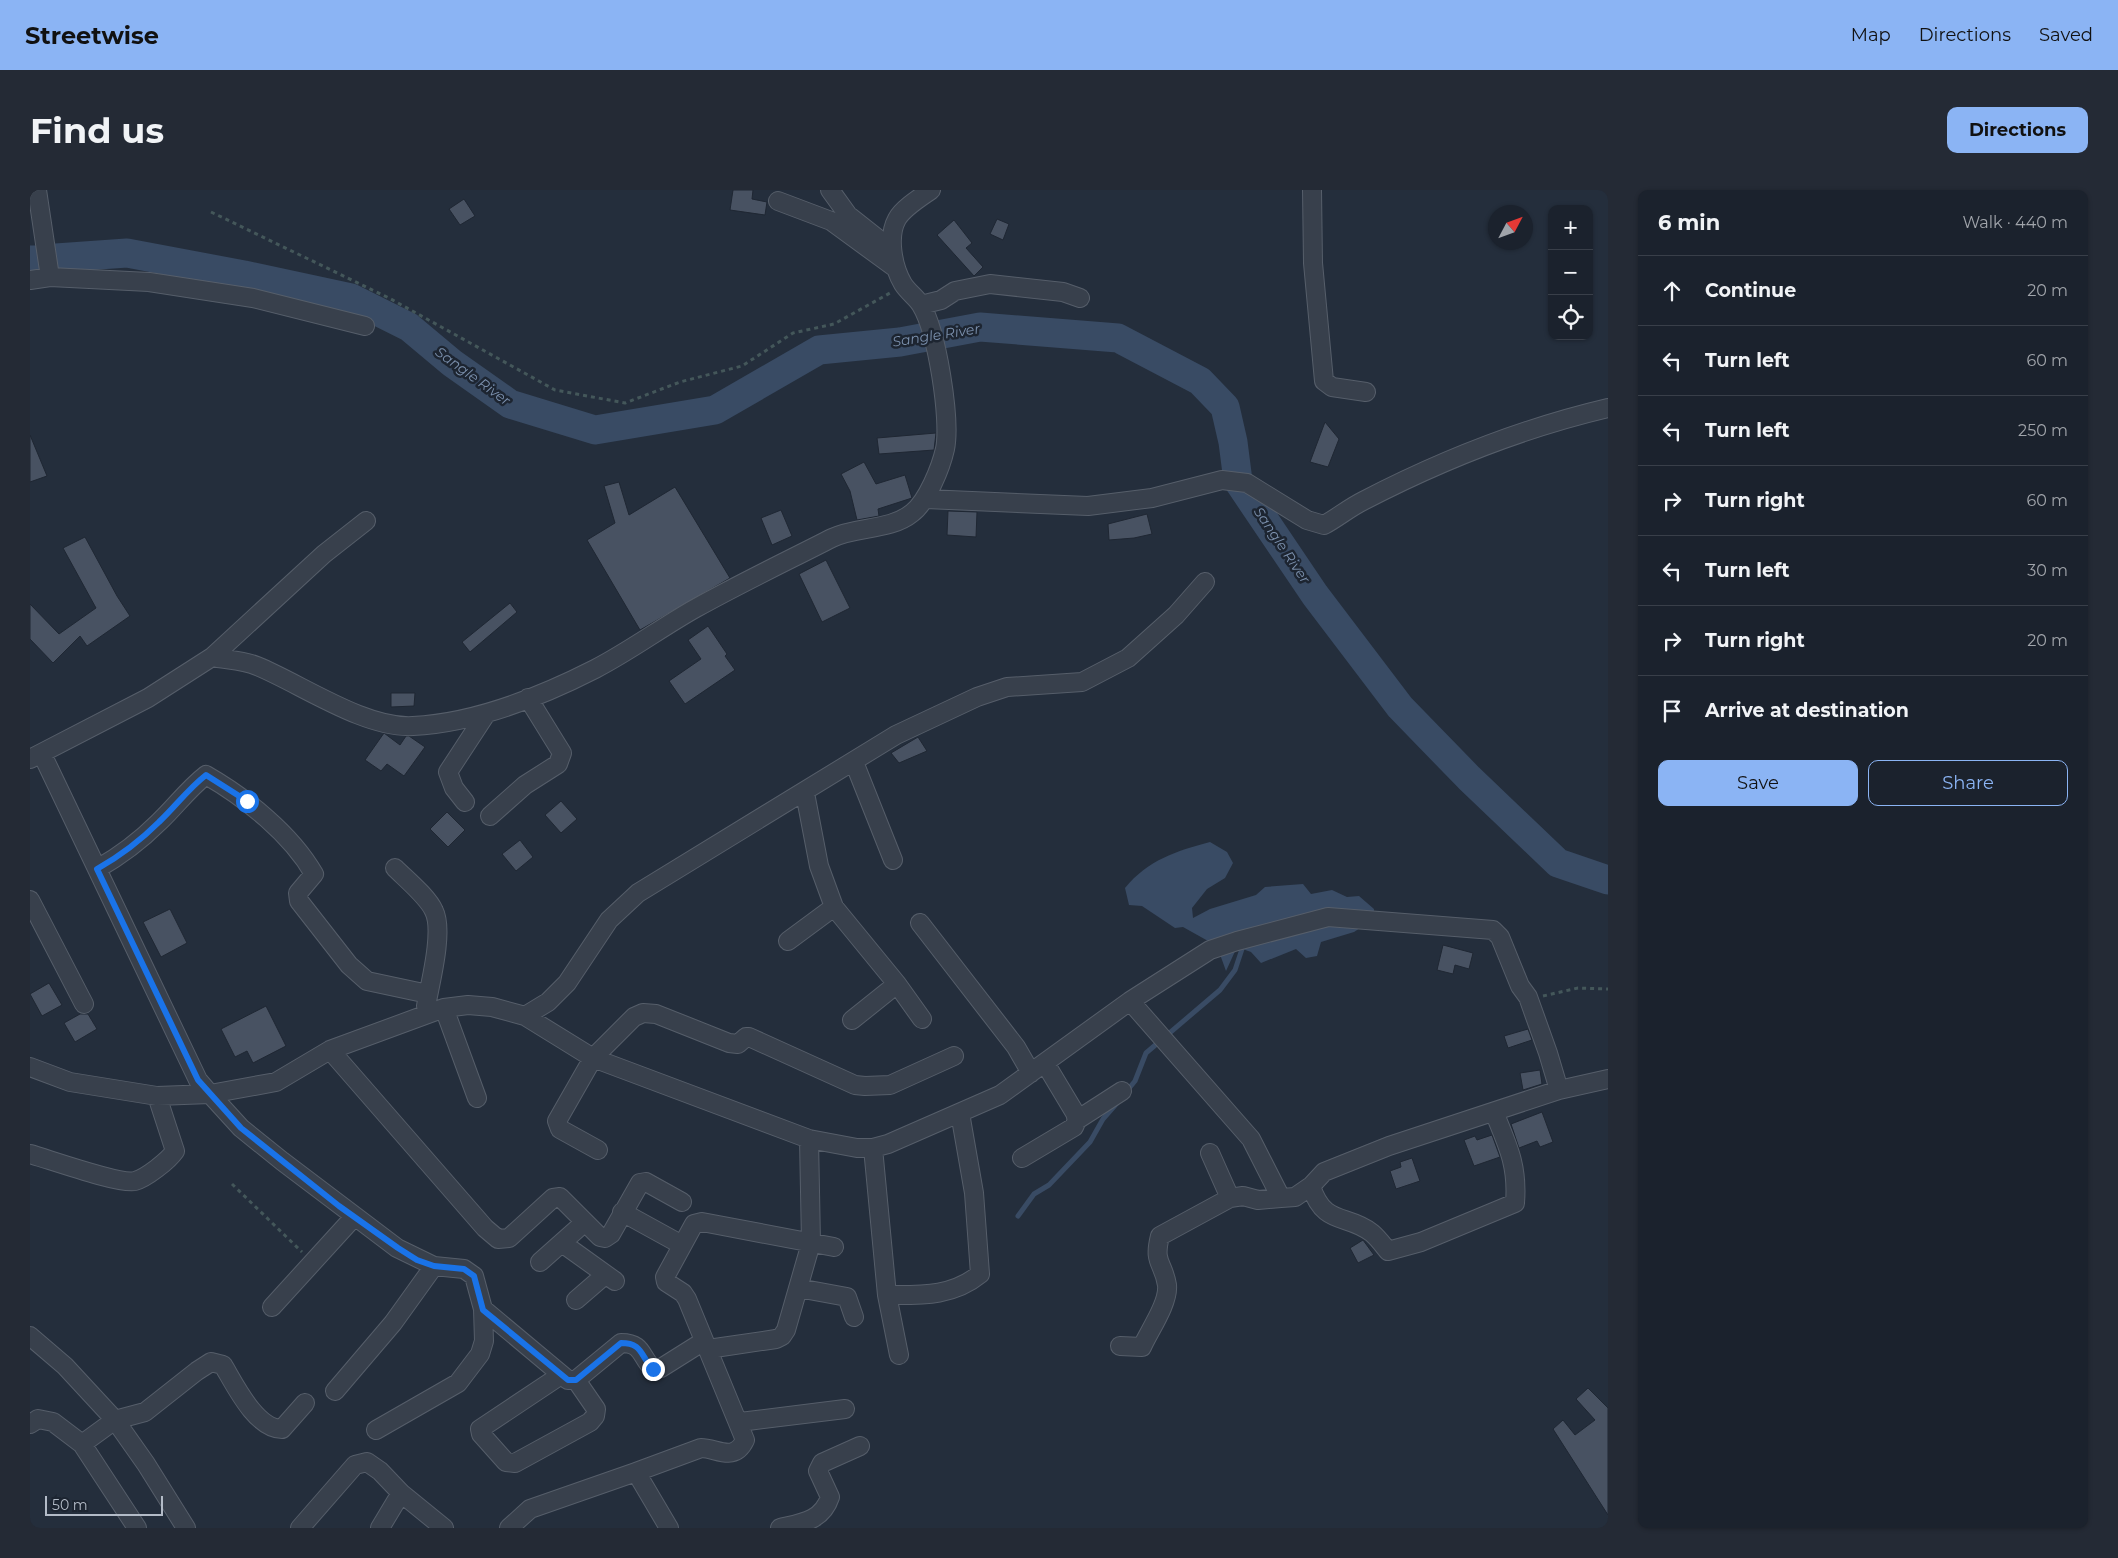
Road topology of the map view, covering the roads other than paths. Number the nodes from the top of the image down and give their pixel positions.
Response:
1 (37, 190) edge
2 (830, 190) edge
3 (931, 190) edge
4 (1312, 190) edge
5 (778, 201) dead end
6 (891, 249) junction
7 (894, 267) junction
8 (50, 277) junction
9 (30, 280) edge
10 (1080, 298) dead end
11 (921, 305) junction
12 (365, 326) dead end
13 (1366, 392) dead end
14 (1608, 408) edge
15 (926, 499) junction
16 (366, 520) dead end
17 (1204, 582) dead end
18 (212, 657) junction
19 (528, 698) junction
20 (486, 714) junction
21 (36, 757) edge
22 (854, 762) junction
23 (805, 793) junction
24 (465, 802) dead end
25 (490, 816) dead end
26 (893, 860) dead end
27 (395, 868) dead end
28 (97, 869) junction
29 (30, 900) edge
30 (834, 907) junction
31 (920, 923) dead end
32 (788, 941) dead end
33 (897, 984) junction
34 (428, 994) junction
35 (1130, 1001) junction
36 (84, 1004) dead end
37 (444, 1008) junction
38 (424, 1016) junction
39 (525, 1016) junction
40 (922, 1019) dead end
41 (852, 1020) dead end
42 (330, 1050) junction
43 (954, 1056) dead end
44 (593, 1058) junction
45 (1038, 1068) junction
46 (34, 1074) edge
47 (1608, 1079) edge
48 (1559, 1090) junction
49 (1122, 1091) dead end
50 (210, 1094) junction
51 (157, 1096) junction
52 (477, 1098) dead end
53 (1494, 1112) junction
54 (960, 1114) junction
55 (1077, 1120) junction
56 (808, 1139) junction
57 (873, 1148) junction
58 (598, 1150) dead end
59 (1210, 1153) dead end
60 (30, 1154) edge
61 (1022, 1158) dead end
62 (1311, 1186) junction
63 (1230, 1198) junction
64 (1281, 1198) junction
65 (682, 1202) dead end
66 (622, 1212) junction
67 (354, 1217) junction
68 (585, 1222) junction
69 (562, 1243) junction
70 (811, 1243) junction
71 (682, 1246) junction
72 (834, 1247) dead end
73 (540, 1262) dead end
74 (434, 1266) junction
75 (798, 1288) junction
76 (887, 1295) junction
77 (576, 1300) dead end
78 (272, 1307) dead end
79 (483, 1310) junction
80 (854, 1317) dead end
81 (30, 1336) edge
82 (706, 1345) junction
83 (1120, 1346) dead end
84 (899, 1355) dead end
85 (569, 1378) junction
86 (335, 1391) dead end
87 (305, 1403) dead end
88 (845, 1409) dead end
89 (115, 1420) junction
90 (740, 1422) junction
91 (30, 1424) edge
92 (376, 1430) dead end
93 (82, 1444) junction
94 (860, 1446) dead end
95 (636, 1472) junction
96 (401, 1493) junction
97 (137, 1528) edge
98 (186, 1528) edge
99 (300, 1528) edge
100 (380, 1528) edge
101 (444, 1528) edge
102 (509, 1528) edge
103 (669, 1528) edge
104 (780, 1528) edge

1 - 8 street
2 - 6 street
3 - 6 street
4 - 13 street
5 - 7 street
6 - 7 street
7 - 11 street
8 - 9 street
8 - 12 street
10 - 11 street
11 - 15 street
14 - 15 street
15 - 19 street
16 - 18 street
17 - 22 street
18 - 20 street
18 - 21 street
19 - 20 street
19 - 25 street
20 - 24 street
21 - 28 street
22 - 23 street
22 - 26 street
23 - 30 street
23 - 39 street
27 - 34 street
28 - 34 street
28 - 50 street
29 - 36 street
30 - 32 street
30 - 33 street
31 - 45 street
33 - 40 street
33 - 41 street
34 - 38 street
35 - 45 street
35 - 48 street
35 - 64 street
37 - 38 street
37 - 39 street
37 - 52 street
38 - 42 street
39 - 44 street
42 - 50 street
42 - 68 street
43 - 44 street
44 - 56 street
44 - 58 street
45 - 54 street
45 - 55 street
46 - 51 street
47 - 48 street
48 - 53 street
49 - 55 street
50 - 51 street
50 - 67 street
51 - 60 street
53 - 62 street
53 - 62 street
54 - 57 street
54 - 76 street
55 - 61 street
56 - 57 street
56 - 70 street
57 - 76 street
59 - 63 street
62 - 64 street
63 - 64 street
63 - 83 street
65 - 66 street
66 - 68 street
66 - 71 street
67 - 74 street
67 - 78 street
68 - 69 street
69 - 73 street
69 - 77 street
70 - 71 street
70 - 72 street
70 - 75 street
71 - 82 street
74 - 79 street
74 - 86 street
75 - 80 street
75 - 82 street
76 - 84 street
79 - 85 street
79 - 92 street
81 - 89 street
82 - 85 street
82 - 90 street
85 - 85 street
87 - 89 street
88 - 90 street
89 - 93 street
89 - 98 street
90 - 95 street
91 - 93 street
93 - 97 street
94 - 104 street
95 - 102 street
95 - 103 street
96 - 99 street
96 - 100 street
96 - 101 street

